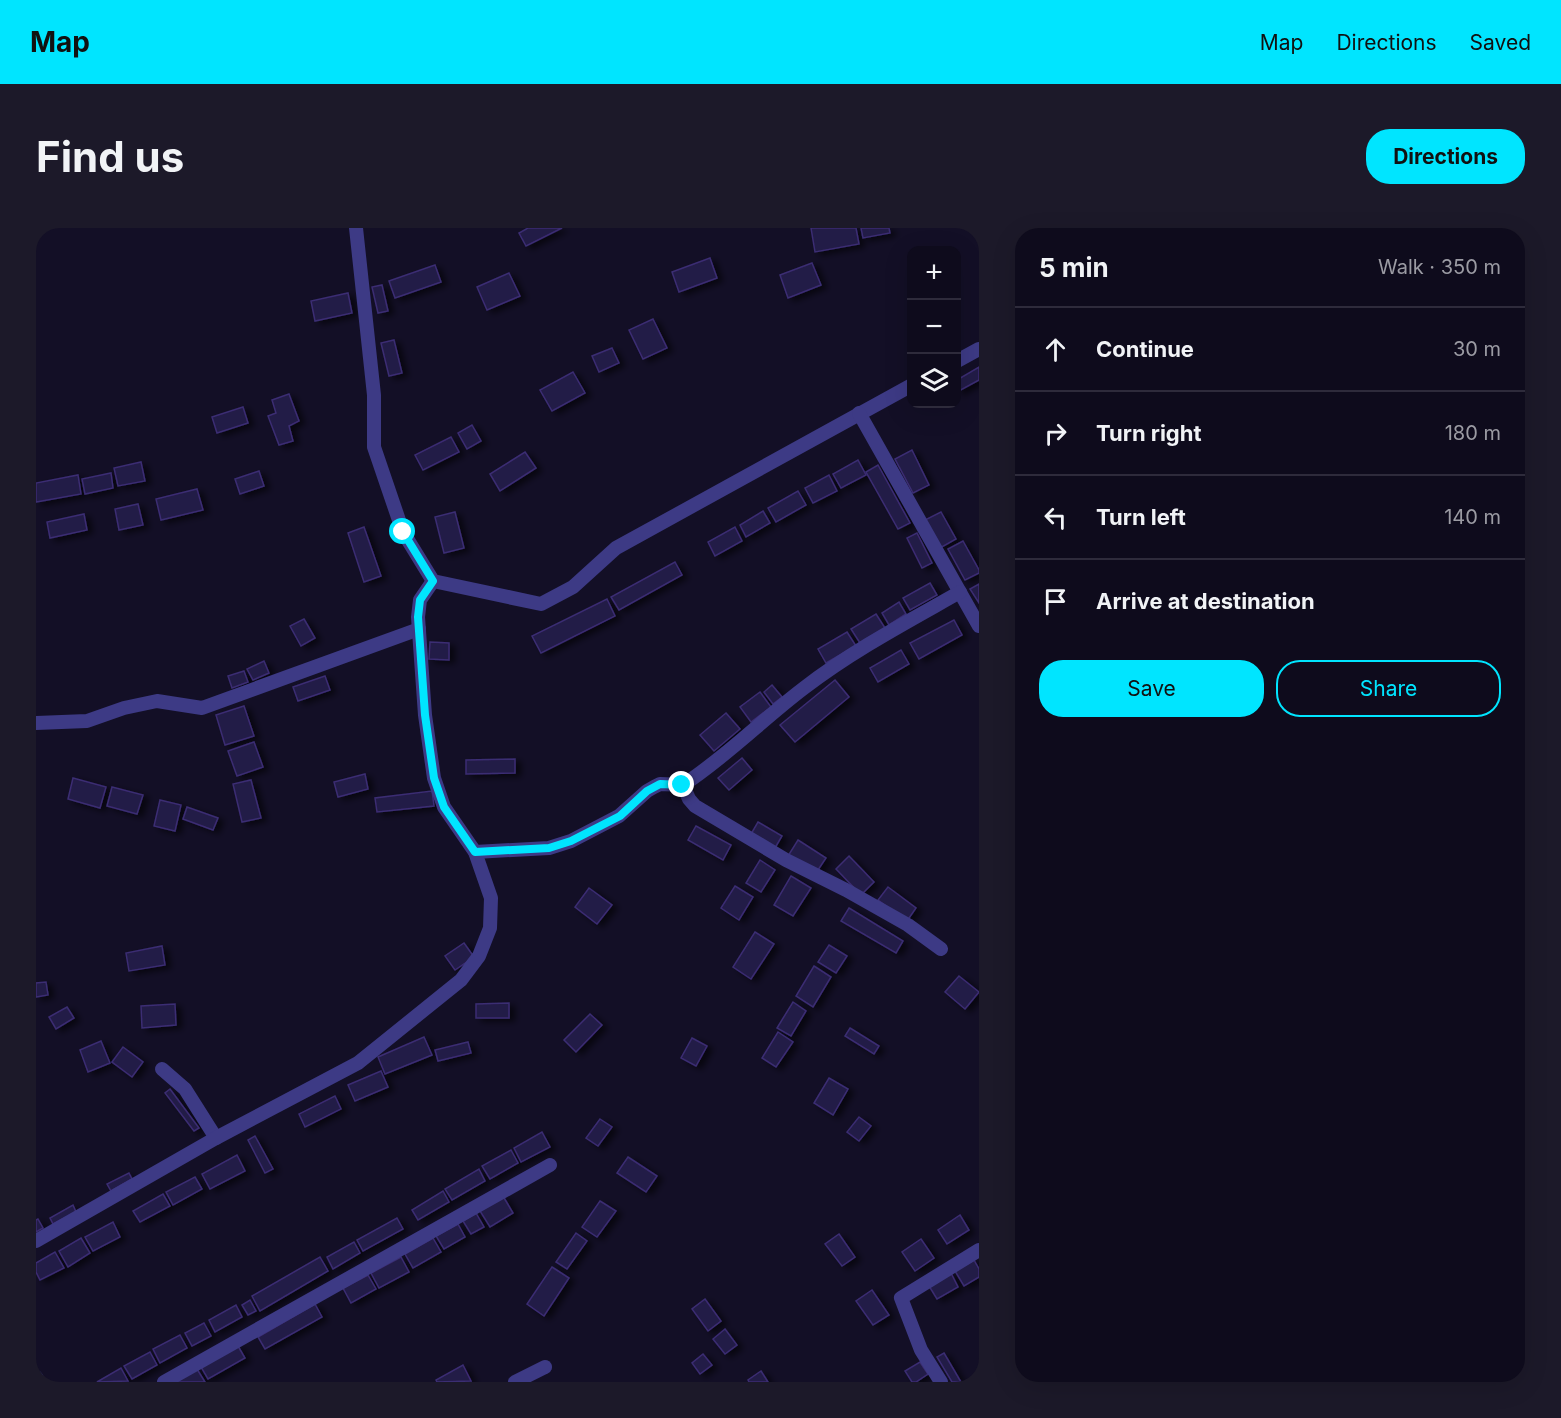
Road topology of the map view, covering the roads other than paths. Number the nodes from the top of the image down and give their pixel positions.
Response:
1 (356, 228) edge
2 (979, 349) edge
3 (961, 359) edge
4 (907, 388) edge
5 (859, 413) junction
6 (433, 581) junction
7 (960, 592) junction
8 (979, 626) edge
9 (419, 629) junction
10 (36, 723) edge
11 (682, 785) junction
12 (475, 852) junction
13 (941, 949) dead end
14 (162, 1069) dead end
15 (216, 1137) junction
16 (550, 1165) dead end
17 (36, 1241) edge
18 (979, 1250) edge
19 (545, 1367) dead end
20 (36, 1377) edge
21 (39, 1382) edge
22 (164, 1382) edge
23 (515, 1382) edge
24 (941, 1382) edge

1 - 6 street
2 - 3 street
4 - 5 street
5 - 6 street
5 - 7 street
6 - 9 street
7 - 8 street
7 - 11 street
9 - 10 street
9 - 12 street
11 - 12 street
11 - 13 street
12 - 15 street
14 - 15 street
15 - 17 street
16 - 22 street
18 - 24 street
19 - 23 street
20 - 21 street

